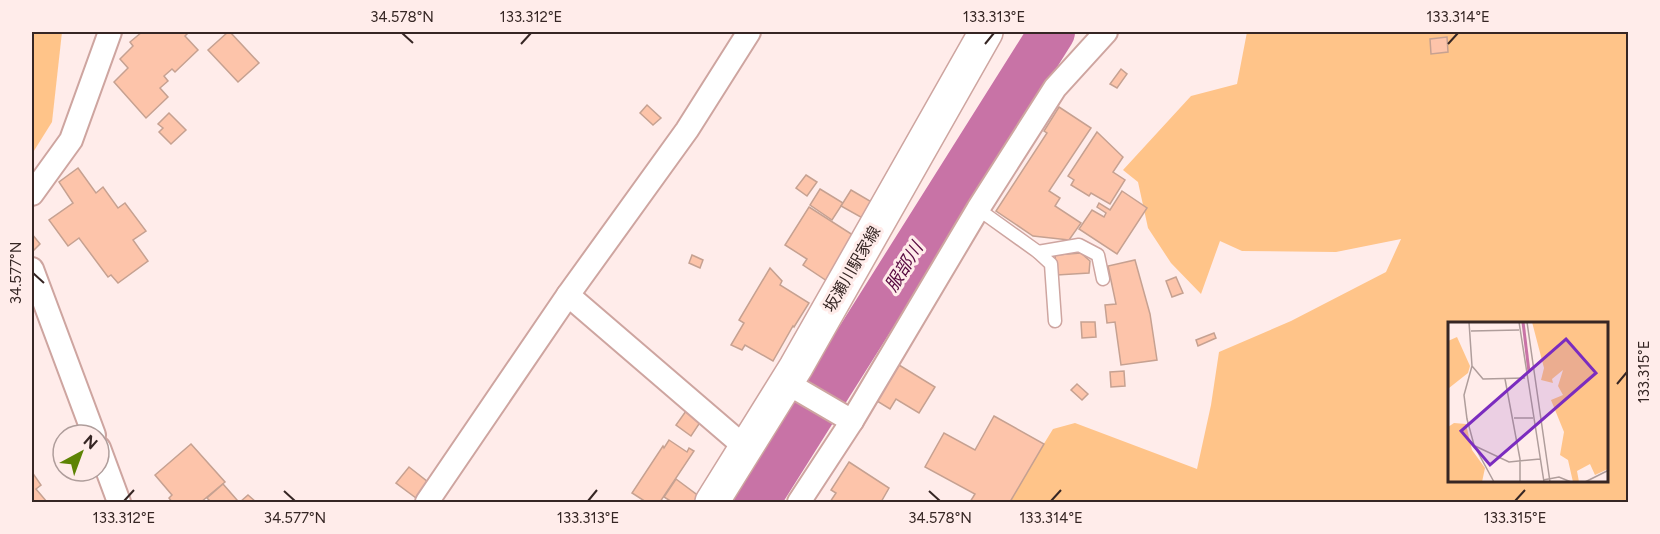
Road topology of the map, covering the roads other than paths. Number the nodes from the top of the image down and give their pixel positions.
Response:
1 (110, 32) edge
2 (749, 32) edge
3 (986, 32) edge
4 (1106, 32) edge
5 (32, 194) edge
6 (978, 209) junction
7 (1038, 252) junction
8 (32, 269) edge
9 (1103, 279) dead end
10 (568, 294) junction
11 (1055, 321) dead end
12 (794, 387) junction
13 (852, 421) junction
14 (90, 423) edge
15 (746, 448) junction
16 (111, 480) edge
17 (119, 502) edge
18 (427, 502) edge
19 (712, 502) edge
20 (799, 502) edge

1 - 5 street
2 - 10 street
3 - 12 main road, 坂瀬川駅家線
4 - 6 street
6 - 7 lane
6 - 13 street
7 - 9 lane
7 - 11 lane
8 - 14 street
10 - 15 street
10 - 18 street
12 - 13 street
12 - 15 main road, 坂瀬川駅家線
13 - 20 street
15 - 19 main road, 坂瀬川駅家線
16 - 17 street

